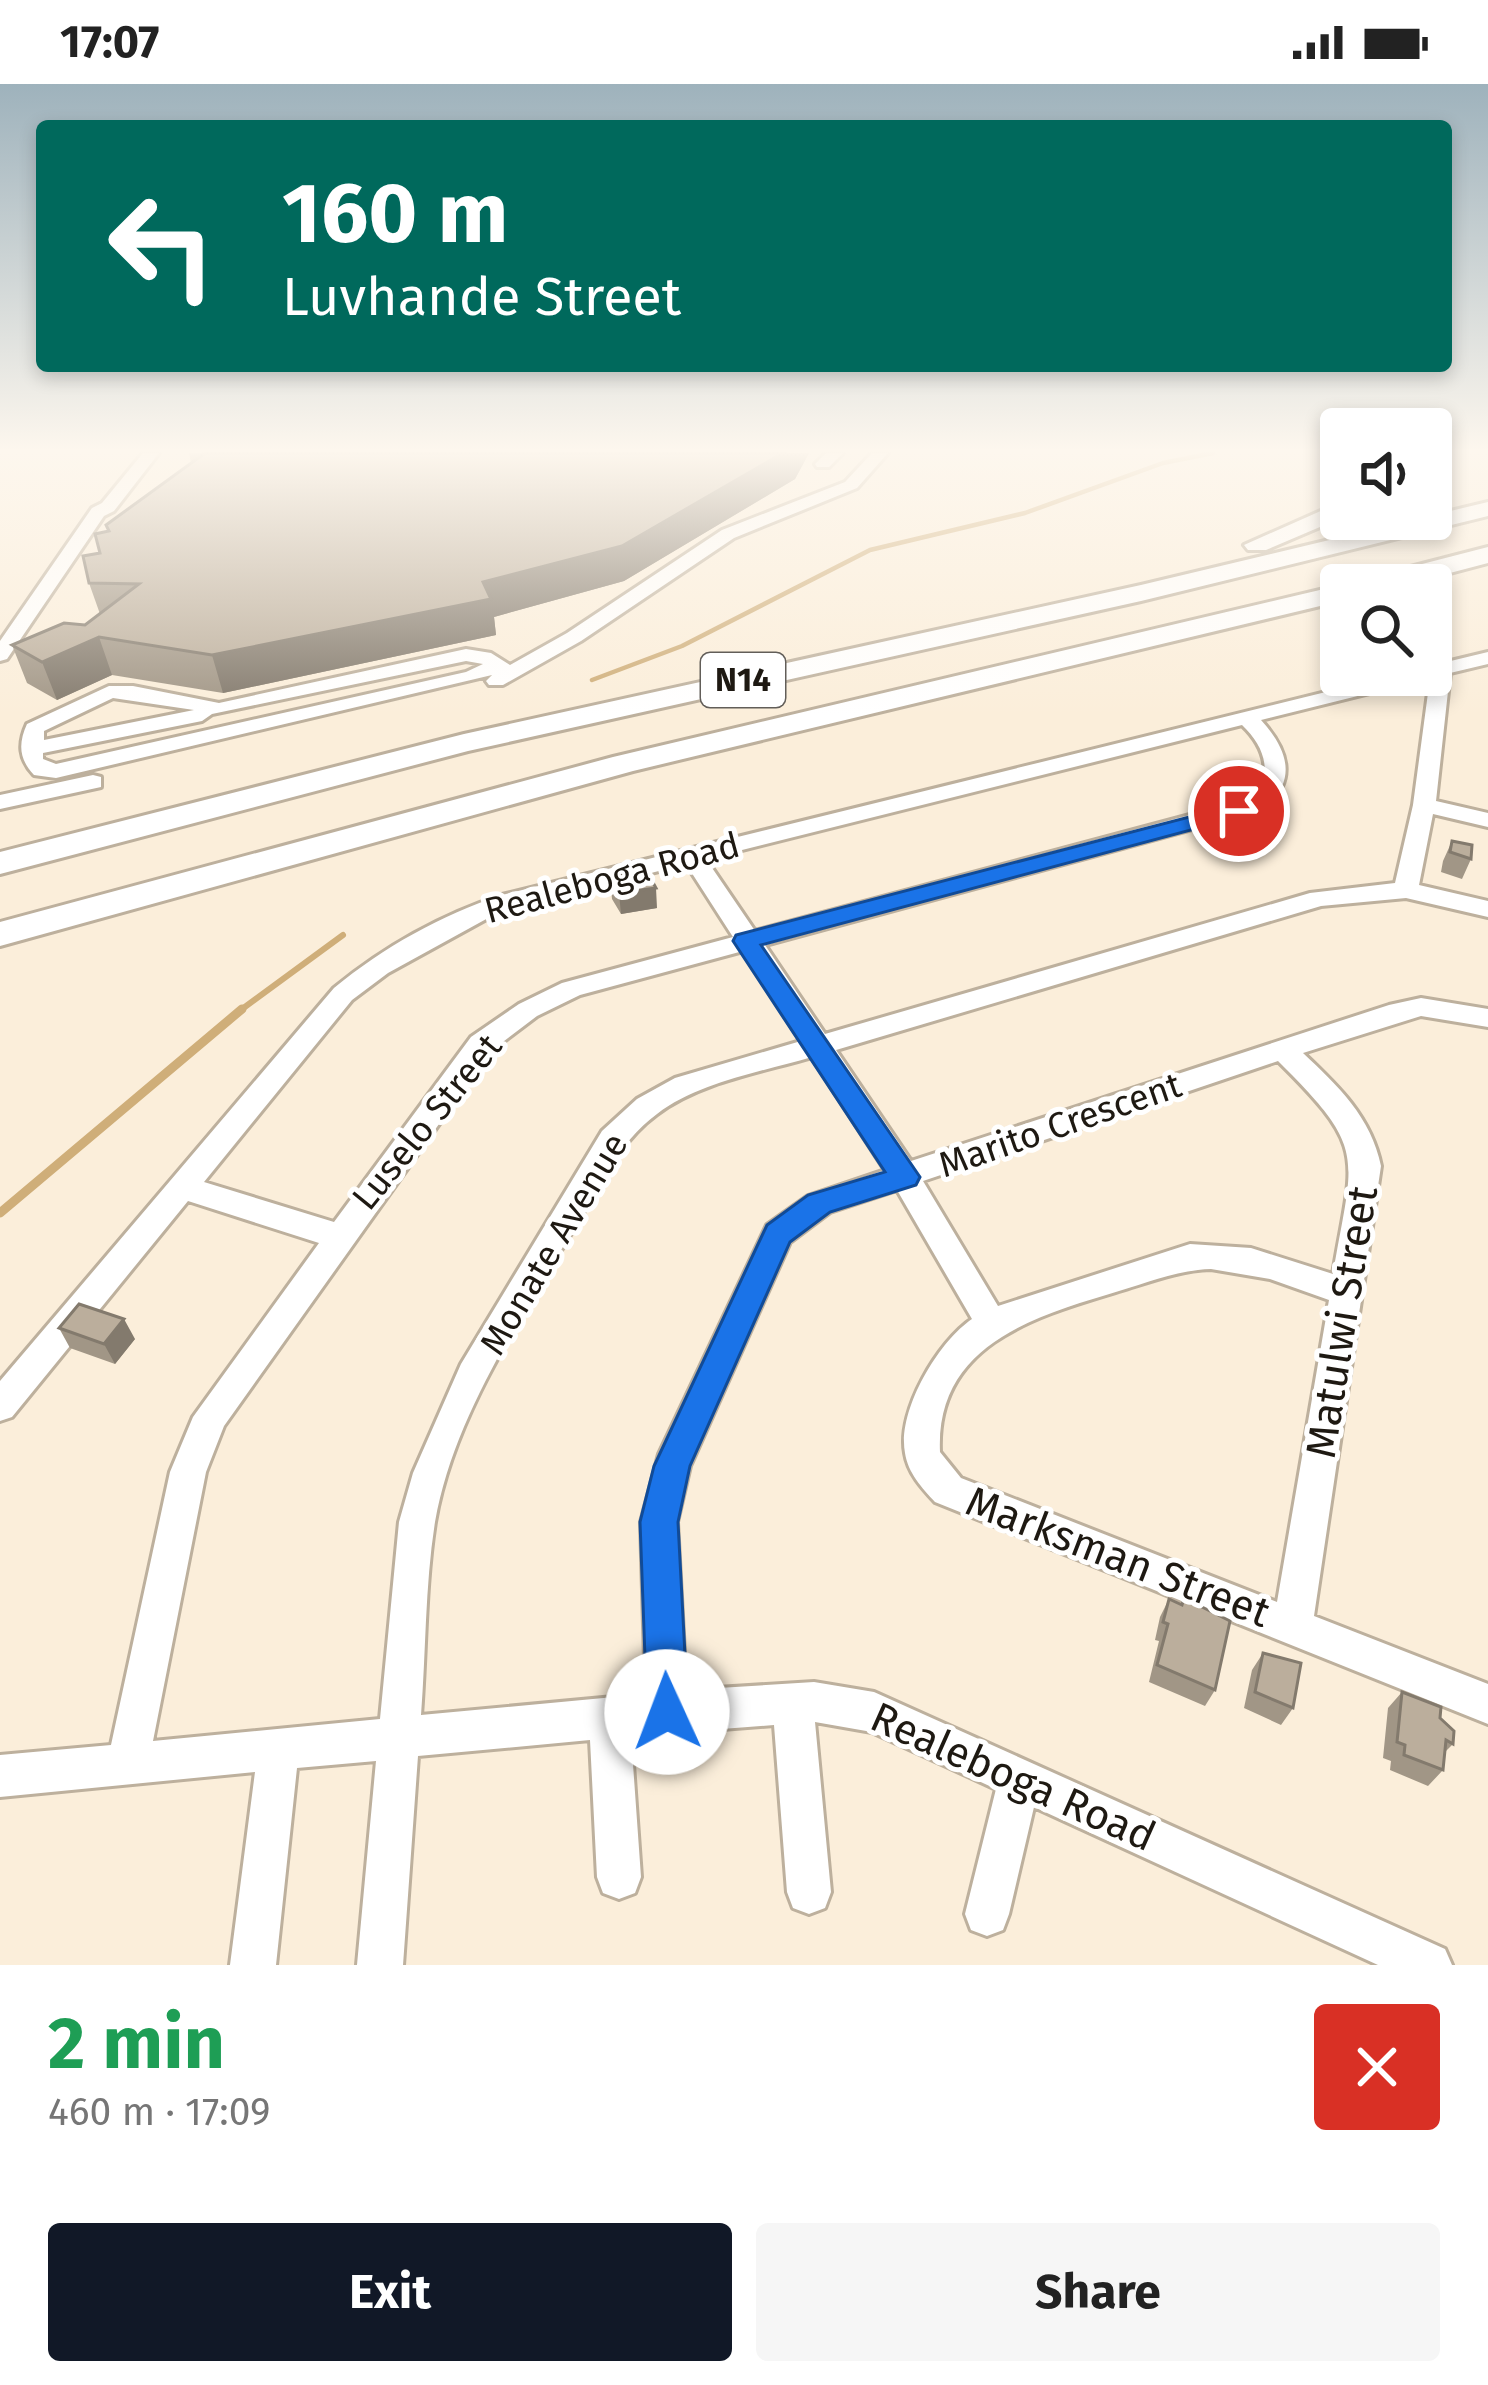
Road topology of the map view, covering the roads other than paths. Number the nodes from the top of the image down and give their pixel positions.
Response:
1 (85, 541) edge
2 (718, 541) edge
3 (1264, 541) edge
4 (1350, 541) edge
5 (1488, 555) edge
6 (1452, 564) edge
7 (1488, 570) edge
8 (1452, 579) edge
9 (1320, 598) edge
10 (1320, 610) edge
11 (1184, 634) junction
12 (888, 647) junction
13 (0, 656) edge
14 (1488, 658) edge
15 (1452, 667) edge
16 (504, 669) junction
17 (335, 685) junction
18 (1337, 696) edge
19 (1429, 696) edge
20 (344, 716) junction
21 (1248, 719) junction
22 (203, 730) junction
23 (0, 802) edge
24 (1424, 805) junction
25 (1488, 820) edge
26 (692, 855) junction
27 (0, 863) edge
28 (1406, 890) junction
29 (1488, 909) edge
30 (0, 934) edge
31 (746, 941) junction
32 (1488, 1018) edge
33 (818, 1046) junction
34 (1282, 1049) junction
35 (905, 1177) junction
36 (184, 1187) junction
37 (338, 1236) junction
38 (1348, 1293) junction
39 (991, 1323) junction
40 (0, 1406) edge
41 (1293, 1625) junction
42 (793, 1703) junction
43 (1488, 1704) edge
44 (667, 1712) junction
45 (609, 1719) junction
46 (396, 1742) junction
47 (278, 1752) junction
48 (127, 1766) junction
49 (0, 1777) edge
50 (1020, 1778) junction
51 (620, 1877) dead end
52 (809, 1892) dead end
53 (987, 1915) dead end
54 (253, 1965) edge
55 (380, 1965) edge
56 (1429, 1965) edge

1 - 13 street
2 - 16 street
3 - 12 highway
4 - 12 highway, N14
5 - 6 highway
7 - 8 highway
9 - 11 highway, N14
10 - 11 highway
11 - 30 highway, N14
12 - 27 highway, N14
14 - 15 street, Realeboga Road
16 - 17 street
16 - 20 street
17 - 20 street
17 - 22 street
18 - 21 street, Realeboga Road
19 - 24 street
20 - 22 street
21 - 26 street, Realeboga Road
21 - 31 street, Luselo Street
22 - 22 street
22 - 23 street
24 - 25 street
24 - 28 street
26 - 31 street
26 - 36 street, Realeboga Road
28 - 29 street, Monate Avenue
28 - 33 street, Monate Avenue
31 - 33 street
31 - 37 street, Luselo Street
32 - 34 street, Marito Crescent
33 - 35 street
33 - 46 street, Monate Avenue
34 - 35 street, Marito Crescent
34 - 38 street, Matulwi Street
35 - 39 street
35 - 44 street, Marito Crescent
36 - 37 street
36 - 40 street, Realeboga Road
37 - 48 street, Luselo Street
38 - 39 street, Marksman Street
38 - 41 street, Matulwi Street
39 - 41 street, Marksman Street
41 - 43 street, Marksman Street
42 - 44 street, Realeboga Road
42 - 50 street, Realeboga Road
42 - 52 street
44 - 45 street, Realeboga Road
45 - 46 street, Realeboga Road
45 - 51 street
46 - 47 street, Realeboga Road
46 - 55 street, Monate Avenue
47 - 48 street, Realeboga Road
47 - 54 street
48 - 49 street, Realeboga Road
50 - 53 street
50 - 56 street, Realeboga Road

